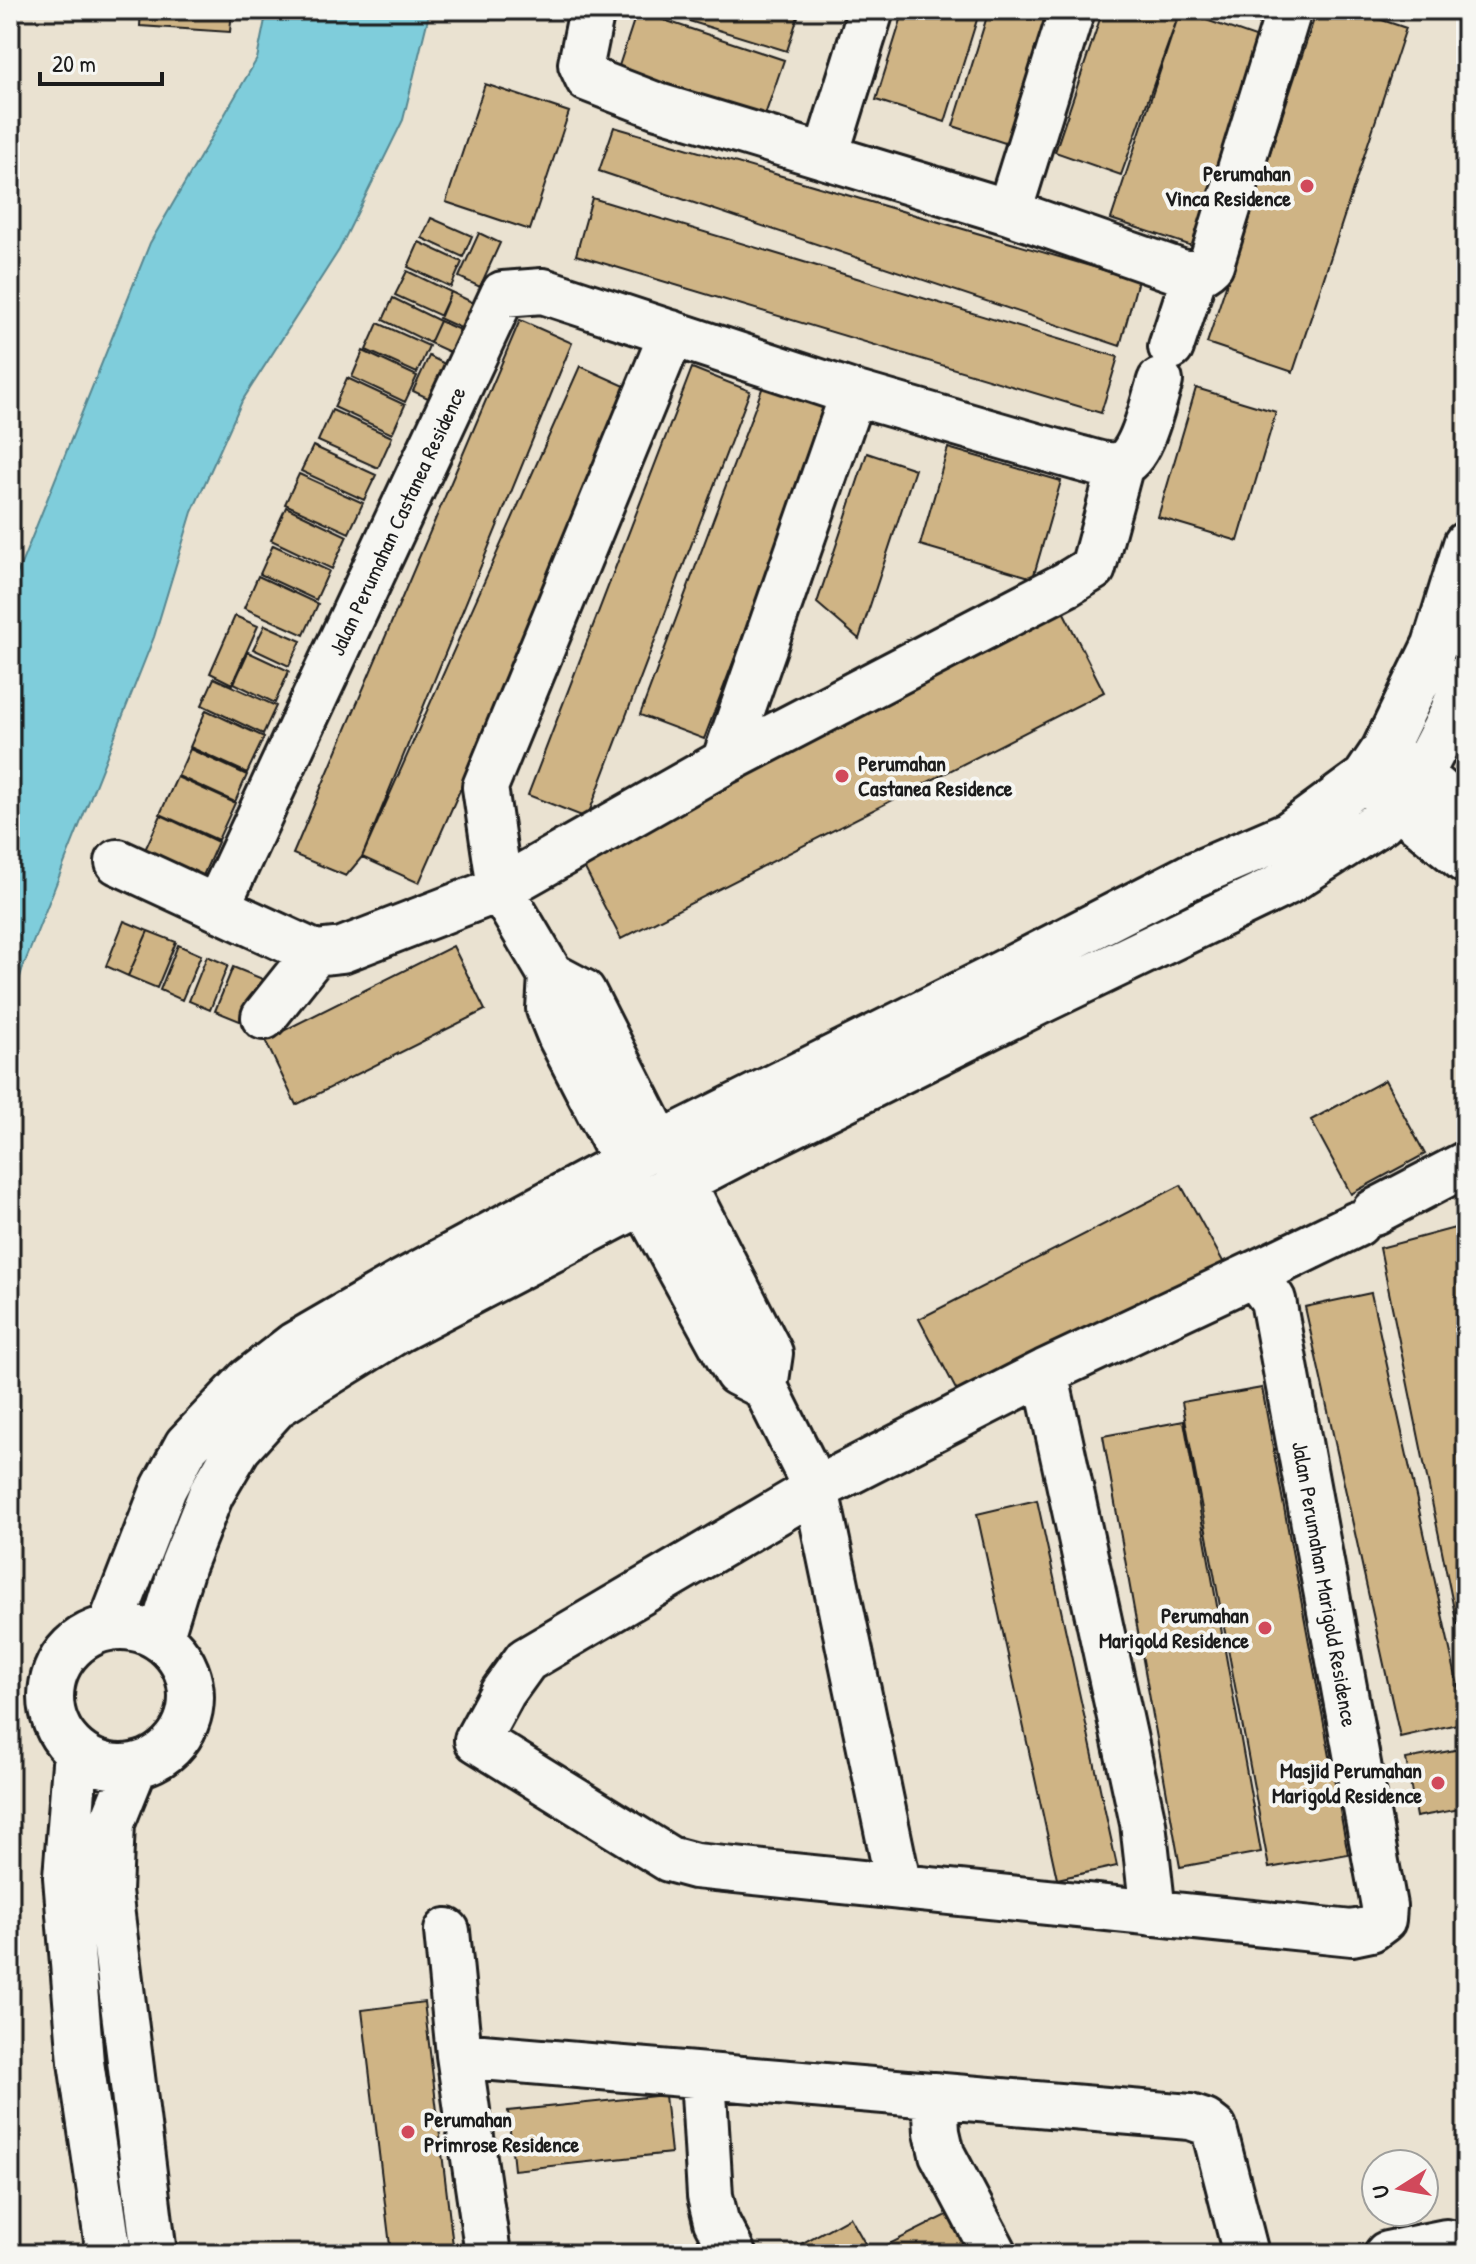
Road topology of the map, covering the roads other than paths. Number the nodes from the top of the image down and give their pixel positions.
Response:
1 (592, 10) edge
2 (871, 10) edge
3 (1072, 10) edge
4 (1289, 10) edge
5 (826, 155) junction
6 (1009, 212) junction
7 (1195, 274) junction
8 (672, 333) junction
9 (853, 393) junction
10 (1121, 464) junction
11 (1466, 544) edge
12 (1466, 677) edge
13 (724, 762) junction
14 (1391, 777) junction
15 (1466, 814) edge
16 (1466, 861) edge
17 (118, 862) dead end
18 (500, 889) junction
19 (217, 907) junction
20 (315, 953) junction
21 (264, 1017) dead end
22 (642, 1153) junction
23 (1466, 1164) edge
24 (683, 1183) junction
25 (644, 1204) junction
26 (1254, 1274) junction
27 (1045, 1372) junction
28 (765, 1387) junction
29 (816, 1489) junction
30 (110, 1627) junction
31 (160, 1639) junction
32 (76, 1751) junction
33 (135, 1766) junction
34 (899, 1887) junction
35 (1153, 1913) junction
36 (447, 1931) dead end
37 (459, 2055) junction
38 (703, 2076) junction
39 (935, 2095) junction
40 (1466, 2253) edge
41 (109, 2254) edge
42 (154, 2254) edge
43 (488, 2254) edge
44 (733, 2254) edge
45 (995, 2254) edge
46 (1246, 2254) edge
47 (1387, 2254) edge

1 - 5 street
2 - 5 street
3 - 6 street
4 - 7 street
5 - 6 street
6 - 7 street
7 - 10 street
8 - 9 street, Jalan Perumahan Castanea Residence
8 - 18 street
8 - 19 street, Jalan Perumahan Castanea Residence
9 - 10 street, Jalan Perumahan Castanea Residence
9 - 13 street
10 - 13 street
11 - 14 street
12 - 14 street
13 - 18 street
14 - 15 street
14 - 16 street
14 - 22 street
14 - 24 street
17 - 19 street
18 - 20 street
18 - 22 street
19 - 20 street
20 - 21 street
22 - 30 street
23 - 26 street
24 - 25 street
24 - 28 street
25 - 28 street
25 - 31 street
26 - 27 street
26 - 35 street, Jalan Perumahan Marigold Residence
27 - 29 street
27 - 35 street
28 - 29 street
29 - 34 street
29 - 34 street
30 - 31 street
30 - 32 street
31 - 33 street
32 - 33 street
32 - 41 street
33 - 42 street
34 - 35 street
36 - 37 street
37 - 38 street
37 - 43 street
38 - 39 street
38 - 44 street
39 - 45 street
39 - 46 street
40 - 47 street

